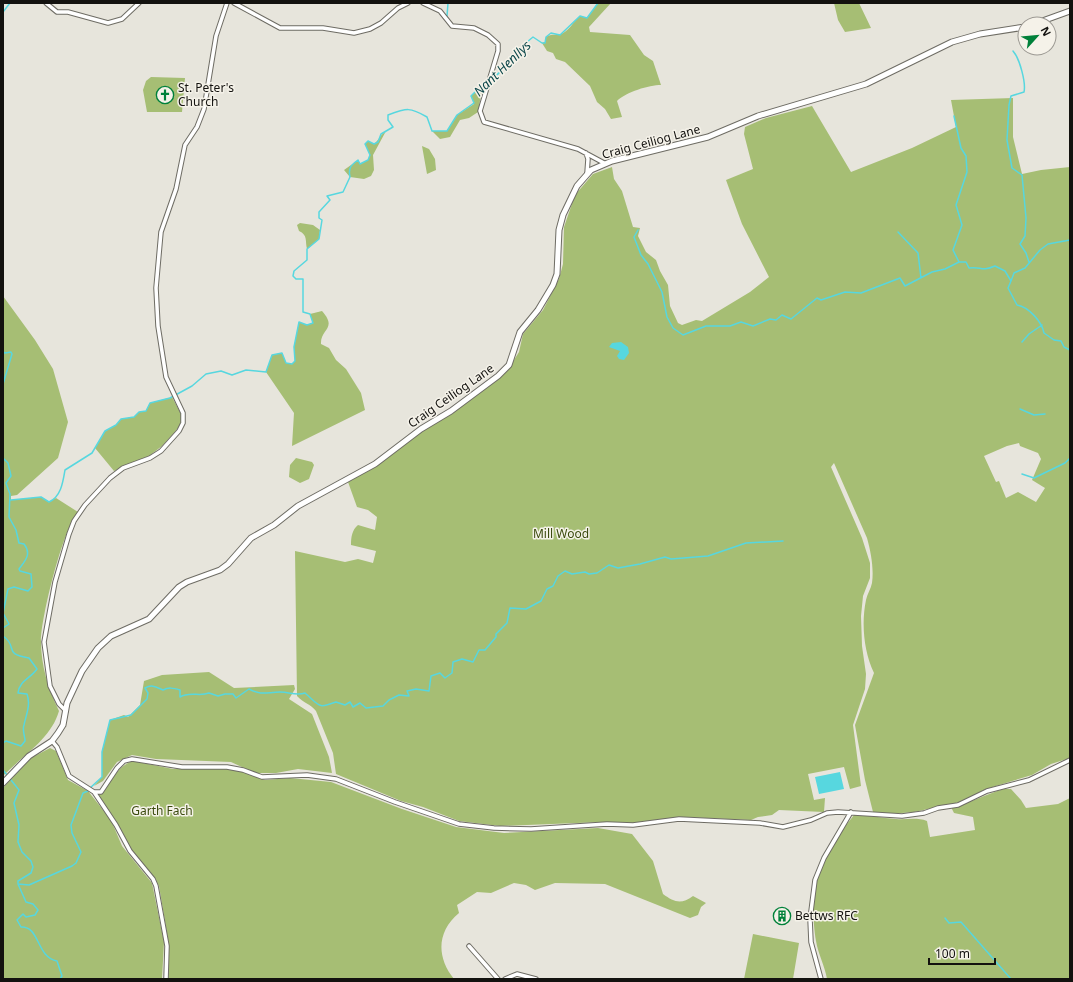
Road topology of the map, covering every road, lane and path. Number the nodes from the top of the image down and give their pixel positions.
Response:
1 (46, 3) edge
2 (139, 3) edge
3 (227, 3) edge
4 (234, 3) edge
5 (408, 3) edge
6 (423, 3) edge
7 (1070, 11) edge
8 (1056, 16) edge
9 (1017, 28) edge
10 (586, 153) junction
11 (604, 163) junction
12 (587, 173) junction
13 (66, 711) junction
14 (52, 742) junction
15 (1070, 760) edge
16 (3, 783) edge
17 (94, 792) junction
18 (851, 812) junction
19 (469, 946) dead end
20 (166, 979) edge
21 (498, 979) edge
22 (505, 979) edge
23 (536, 979) edge
24 (821, 979) edge

1 - 2 street
3 - 13 street
4 - 5 street
6 - 10 street
7 - 8 street
9 - 11 street, Craig Ceiliog Lane
10 - 11 street
10 - 12 street
11 - 12 street, Craig Ceiliog Lane
12 - 13 street, Craig Ceiliog Lane
13 - 14 street
14 - 16 street
14 - 17 street
15 - 18 street
17 - 18 street
17 - 20 street
18 - 24 street
19 - 21 street
22 - 23 street

